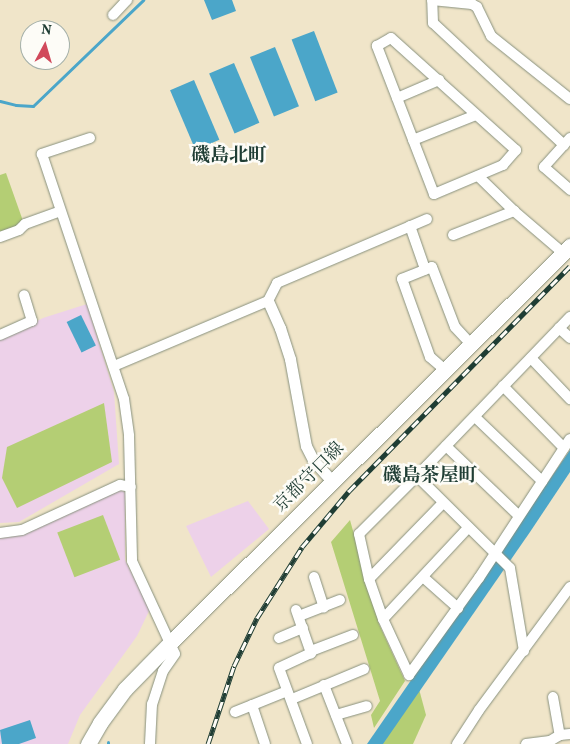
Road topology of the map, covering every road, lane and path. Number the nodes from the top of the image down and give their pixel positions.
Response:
1 (127, 0) edge
2 (113, 15) dead end
3 (439, 80) junction
4 (397, 98) junction
5 (570, 99) edge
6 (476, 115) junction
7 (90, 138) dead end
8 (413, 140) junction
9 (567, 142) edge
10 (478, 176) junction
11 (570, 190) edge
12 (60, 211) junction
13 (514, 211) junction
14 (427, 219) dead end
15 (410, 226) junction
16 (453, 235) dead end
17 (0, 238) edge
18 (567, 250) edge
19 (426, 269) junction
20 (24, 295) dead end
21 (268, 301) junction
22 (570, 317) edge
23 (559, 328) junction
24 (0, 335) edge
25 (570, 338) edge
26 (471, 344) junction
27 (531, 358) junction
28 (114, 366) junction
29 (445, 370) junction
30 (503, 386) junction
31 (570, 399) edge
32 (474, 417) junction
33 (567, 443) edge
34 (446, 446) junction
35 (417, 476) junction
36 (542, 480) junction
37 (333, 482) junction
38 (131, 487) junction
39 (443, 503) junction
40 (518, 515) junction
41 (468, 528) junction
42 (0, 533) edge
43 (494, 553) junction
44 (314, 576) dead end
45 (422, 577) junction
46 (369, 579) junction
47 (570, 587) edge
48 (567, 596) edge
49 (340, 600) dead end
50 (324, 607) junction
51 (458, 608) junction
52 (383, 620) junction
53 (303, 628) junction
54 (353, 635) dead end
55 (279, 638) dead end
56 (170, 643) junction
57 (311, 651) junction
58 (524, 651) junction
59 (364, 669) dead end
60 (324, 686) junction
61 (289, 695) junction
62 (553, 697) dead end
63 (252, 705) junction
64 (367, 706) dead end
65 (235, 712) dead end
66 (336, 715) junction
67 (565, 735) edge
68 (550, 743) edge
69 (88, 744) edge
70 (150, 744) edge
71 (264, 744) edge
72 (307, 744) edge
73 (347, 744) edge
74 (457, 744) edge
75 (526, 744) edge

1 - 2 street
3 - 4 street
3 - 4 street
3 - 6 street
4 - 8 street
5 - 9 street
6 - 8 street
6 - 10 street
7 - 12 street
8 - 10 street
9 - 11 street
10 - 13 street
12 - 17 street
12 - 28 street
13 - 16 street
13 - 18 street
14 - 15 street
15 - 19 street
15 - 21 street
18 - 26 main road, 京都守口線
19 - 26 street
19 - 29 street
20 - 24 street
21 - 28 street
21 - 37 street
22 - 23 street
23 - 25 street
23 - 27 street
26 - 29 main road, 京都守口線
27 - 30 street
27 - 31 street
28 - 38 street
29 - 37 main road, 京都守口線
30 - 32 street
30 - 33 street
32 - 34 street
32 - 36 street
33 - 36 street
34 - 35 street
34 - 40 street
35 - 39 street
35 - 46 street
36 - 40 street
37 - 56 main road, 京都守口線
38 - 42 street
38 - 56 street
39 - 41 street
39 - 46 street
40 - 43 street
41 - 43 street
41 - 45 street
43 - 51 street
43 - 58 street
44 - 50 street
45 - 51 street
45 - 52 street
46 - 52 street
47 - 48 street
48 - 58 street
49 - 50 street
50 - 53 street
51 - 52 street
53 - 55 street
53 - 57 street
54 - 57 street
56 - 69 main road, 京都守口線
56 - 70 street
57 - 61 street
58 - 74 street
59 - 60 street
60 - 61 street
60 - 66 street
61 - 63 street
61 - 72 street
62 - 67 street
63 - 65 street
63 - 71 street
64 - 66 street
66 - 73 street
67 - 68 street
68 - 75 street

